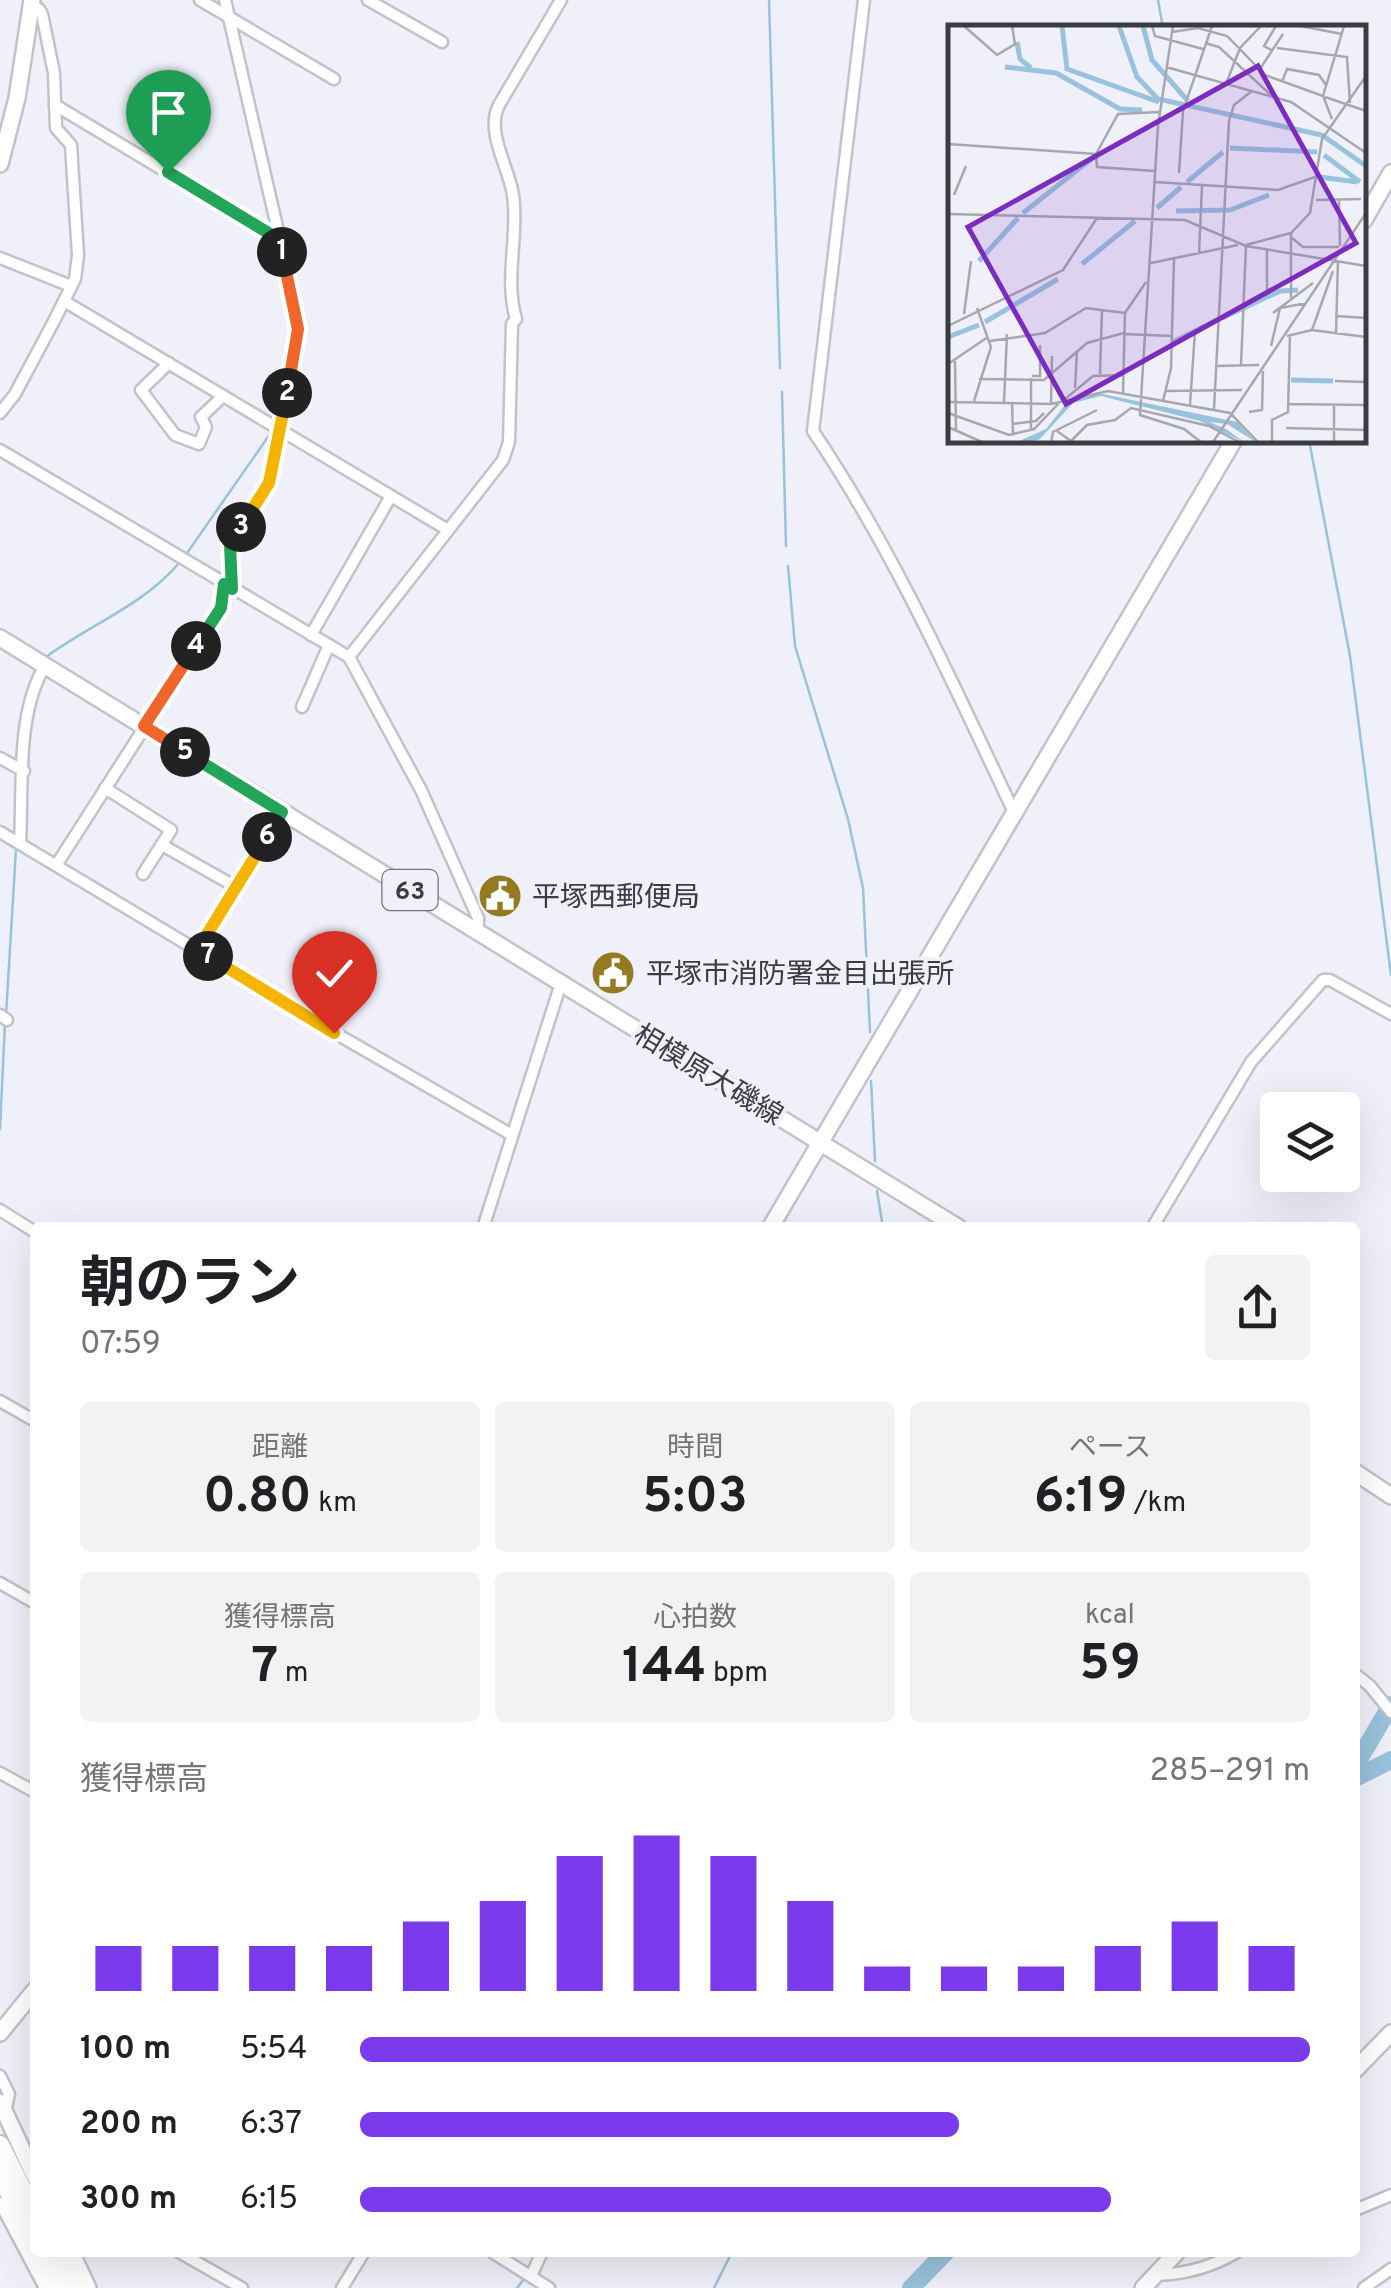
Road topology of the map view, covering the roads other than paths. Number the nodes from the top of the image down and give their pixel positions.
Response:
1 (200, 0) edge
2 (225, 0) edge
3 (368, 0) edge
4 (561, 0) edge
5 (864, 0) edge
6 (31, 4) edge
7 (229, 17) junction
8 (442, 42) dead end
9 (334, 79) dead end
10 (55, 105) junction
11 (0, 164) edge
12 (1391, 173) edge
13 (1366, 217) edge
14 (280, 240) junction
15 (0, 258) edge
16 (72, 286) junction
17 (64, 301) junction
18 (169, 364) junction
19 (223, 396) junction
20 (0, 414) edge
21 (278, 430) junction
22 (1233, 442) edge
23 (0, 450) edge
24 (391, 496) junction
25 (448, 530) junction
26 (228, 586) junction
27 (311, 635) junction
28 (0, 638) edge
29 (329, 645) junction
30 (350, 656) junction
31 (45, 666) junction
32 (302, 707) dead end
33 (144, 726) junction
34 (0, 758) edge
35 (20, 770) junction
36 (104, 788) junction
37 (1017, 809) junction
38 (282, 812) junction
39 (10, 838) edge
40 (162, 845) junction
41 (57, 864) junction
42 (143, 874) dead end
43 (236, 887) junction
44 (478, 932) junction
45 (198, 949) junction
46 (561, 983) junction
47 (1391, 1014) edge
48 (512, 1135) junction
49 (820, 1142) junction
50 (0, 1210) edge
51 (485, 1222) edge
52 (773, 1222) edge
53 (949, 1222) edge
54 (1156, 1222) edge
55 (30, 1229) edge
56 (0, 1401) edge
57 (30, 1418) edge
58 (1360, 1475) edge
59 (1391, 1496) edge
60 (0, 1583) edge
61 (30, 1599) edge
62 (1360, 1678) edge
63 (1391, 1712) edge
64 (0, 1772) edge
65 (30, 1789) edge
66 (30, 1996) edge
67 (0, 2033) edge
68 (1390, 2035) edge
69 (1360, 2065) edge
70 (0, 2076) edge
71 (2, 2107) edge
72 (0, 2144) edge
73 (30, 2160) edge
74 (0, 2176) edge
75 (1391, 2195) edge
76 (30, 2205) edge
77 (1360, 2208) edge
78 (5, 2211) edge
79 (30, 2238) edge
80 (42, 2257) edge
81 (56, 2257) edge
82 (73, 2257) edge
83 (188, 2257) edge
84 (361, 2257) edge
85 (500, 2257) edge
86 (540, 2257) edge
87 (1172, 2257) edge
88 (1228, 2257) edge
89 (1391, 2269) edge
90 (1156, 2275) junction
91 (531, 2276) junction
92 (1368, 2287) edge
93 (45, 2288) edge
94 (58, 2288) edge
95 (72, 2288) edge
96 (88, 2288) edge
97 (242, 2288) edge
98 (342, 2288) edge
99 (549, 2288) edge
100 (1142, 2288) edge

1 - 7 street
2 - 7 street
3 - 8 street
4 - 25 street
5 - 37 street
6 - 10 street
6 - 11 main road
7 - 9 street
7 - 14 street
10 - 14 street
10 - 16 street
12 - 13 main road
14 - 21 street
15 - 16 street
16 - 17 street
17 - 18 street
17 - 20 street
18 - 19 street
18 - 19 street
19 - 21 street
21 - 24 street
21 - 26 street
22 - 37 main road
23 - 26 street
24 - 25 street
24 - 27 street
25 - 30 street
26 - 27 street
26 - 33 street
27 - 29 street
28 - 31 main road, 相模原大磯線 / 63
29 - 30 street
29 - 32 street
30 - 44 street
31 - 33 main road, 相模原大磯線 / 63
31 - 35 street
33 - 36 street
33 - 38 main road, 相模原大磯線 / 63
34 - 35 street
35 - 39 street
36 - 40 street
36 - 41 street
37 - 49 main road
38 - 43 street
38 - 44 main road, 相模原大磯線 / 63
39 - 41 street
40 - 42 street
40 - 43 street
41 - 45 street
43 - 45 street
44 - 46 main road, 相模原大磯線 / 63
45 - 48 street
46 - 48 street
46 - 49 main road, 相模原大磯線 / 63
47 - 54 street
48 - 51 street
49 - 52 main road
49 - 53 main road, 相模原大磯線 / 63
50 - 55 street
56 - 57 street
58 - 59 main road
60 - 61 street
62 - 63 street
64 - 65 street
66 - 67 main road
68 - 69 main road
70 - 71 street
71 - 73 main road
72 - 76 highway
74 - 78 highway
75 - 77 street
78 - 79 highway
78 - 93 street
80 - 94 highway
81 - 95 highway
82 - 96 main road
83 - 97 street
84 - 98 street
85 - 91 street
86 - 91 street
87 - 90 main road
88 - 90 street
89 - 92 street
90 - 100 main road
91 - 99 street

